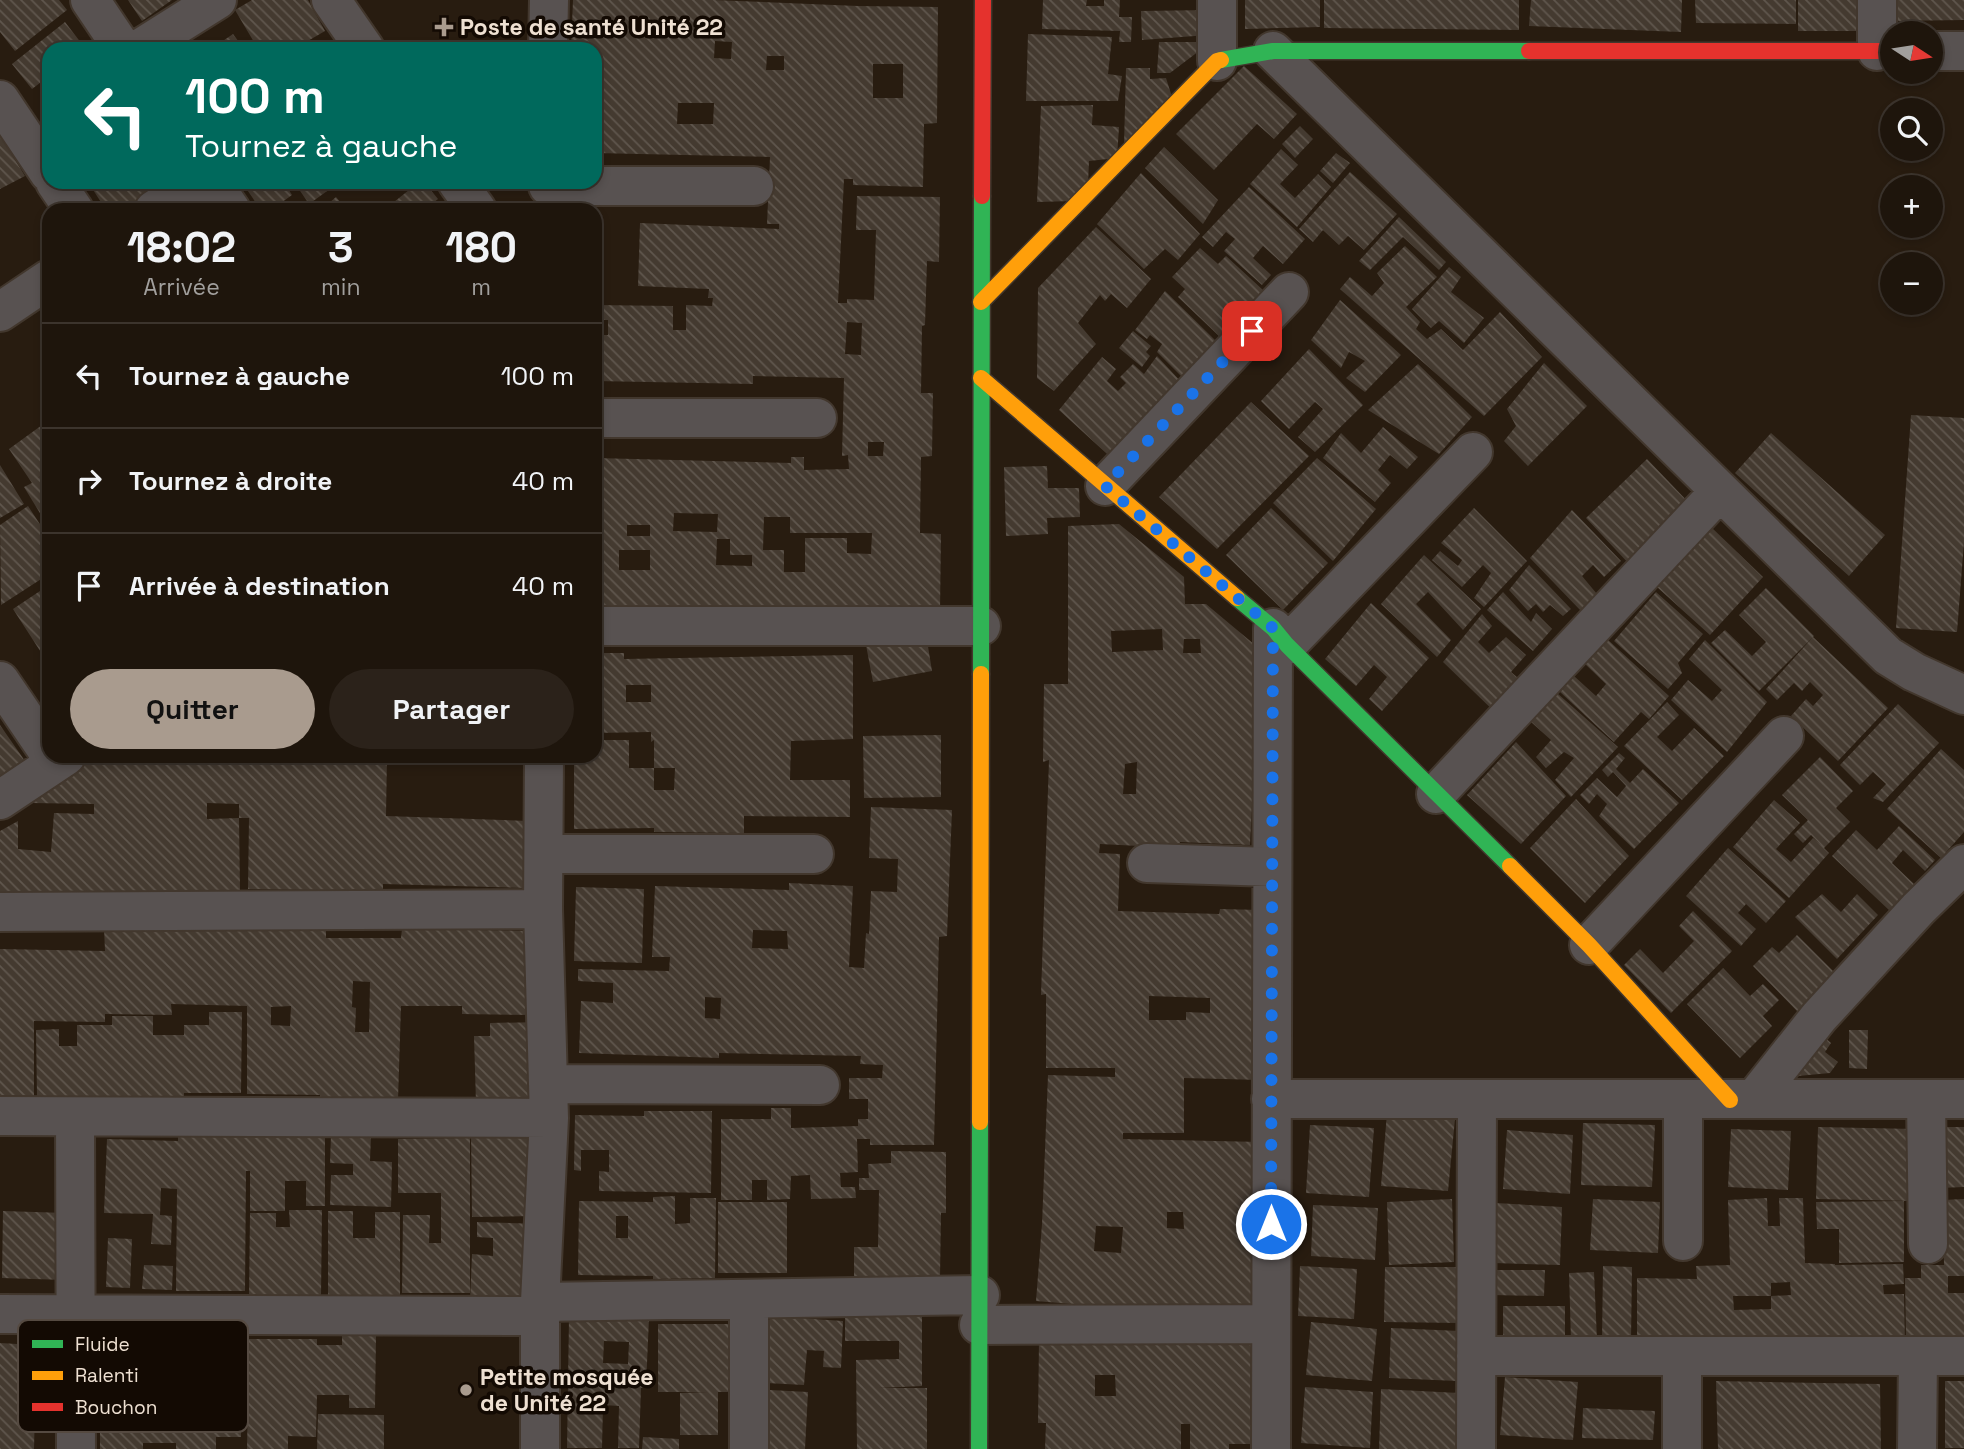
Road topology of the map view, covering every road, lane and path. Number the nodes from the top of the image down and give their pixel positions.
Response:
1 (90, 0) edge
2 (217, 0) edge
3 (331, 0) edge
4 (549, 0) edge
5 (983, 0) edge
6 (1217, 0) edge
7 (1877, 0) edge
8 (1880, 22) edge
9 (118, 42) edge
10 (150, 42) edge
11 (360, 42) edge
12 (548, 42) edge
13 (1273, 51) junction
14 (1880, 51) edge
15 (1943, 51) edge
16 (1964, 51) edge
17 (1217, 61) junction
18 (0, 100) edge
19 (42, 163) edge
20 (754, 186) dead end
21 (186, 189) edge
22 (548, 193) edge
23 (165, 203) edge
24 (42, 284) edge
25 (1289, 292) dead end
26 (982, 302) junction
27 (0, 312) edge
28 (981, 378) junction
29 (602, 418) edge
30 (817, 418) dead end
31 (1473, 452) dead end
32 (1105, 486) junction
33 (1720, 491) junction
34 (602, 626) edge
35 (981, 626) junction
36 (1280, 636) junction
37 (0, 681) edge
38 (1964, 695) edge
39 (1784, 736) dead end
40 (42, 738) edge
41 (48, 763) edge
42 (544, 763) edge
43 (1436, 794) junction
44 (0, 800) edge
45 (544, 854) junction
46 (814, 854) dead end
47 (1147, 863) dead end
48 (1964, 864) edge
49 (1272, 867) junction
50 (543, 909) junction
51 (0, 912) edge
52 (1589, 944) junction
53 (820, 1085) dead end
54 (1271, 1099) junction
55 (1683, 1099) junction
56 (1926, 1099) junction
57 (1964, 1099) edge
58 (1477, 1100) junction
59 (1742, 1100) junction
60 (548, 1101) junction
61 (0, 1116) edge
62 (75, 1117) junction
63 (1683, 1241) dead end
64 (1928, 1244) dead end
65 (749, 1299) junction
66 (540, 1309) junction
67 (979, 1310) junction
68 (0, 1314) edge
69 (76, 1314) junction
70 (76, 1320) edge
71 (1271, 1324) junction
72 (1476, 1356) junction
73 (1682, 1356) junction
74 (1918, 1356) junction
75 (1964, 1356) edge
76 (540, 1449) edge
77 (748, 1449) edge
78 (979, 1449) edge
79 (1270, 1449) edge
80 (1476, 1449) edge
81 (1682, 1449) edge
82 (1917, 1449) edge

1 - 9 street
2 - 10 street
3 - 11 street
4 - 12 street
5 - 26 street
6 - 17 street
7 - 8 street
13 - 14 street
13 - 17 street
13 - 33 street
15 - 16 street
17 - 26 street
18 - 19 street
20 - 22 street
21 - 23 street
24 - 27 street
25 - 32 street
26 - 28 street
28 - 32 street
28 - 35 street
29 - 30 street
31 - 36 street
32 - 36 street
33 - 38 street
33 - 43 street
34 - 35 street
35 - 67 street
36 - 43 street
36 - 49 street
37 - 40 street
39 - 52 street
41 - 44 street
42 - 45 street
43 - 52 street
45 - 46 street
45 - 50 street
47 - 49 street
48 - 59 street
49 - 54 street
50 - 51 street
50 - 60 street
52 - 59 street
53 - 60 street
54 - 58 street
54 - 71 street
55 - 58 street
55 - 59 street
55 - 63 street
56 - 57 street
56 - 59 street
56 - 64 street
58 - 72 street
60 - 62 street
60 - 66 street
61 - 62 street
62 - 69 street
65 - 66 street
65 - 67 street
65 - 77 street
66 - 69 street
66 - 76 street
67 - 71 street
67 - 78 street
68 - 69 street
69 - 70 street
71 - 79 street
72 - 73 street
72 - 80 street
73 - 74 street
73 - 81 street
74 - 75 street
74 - 82 street

